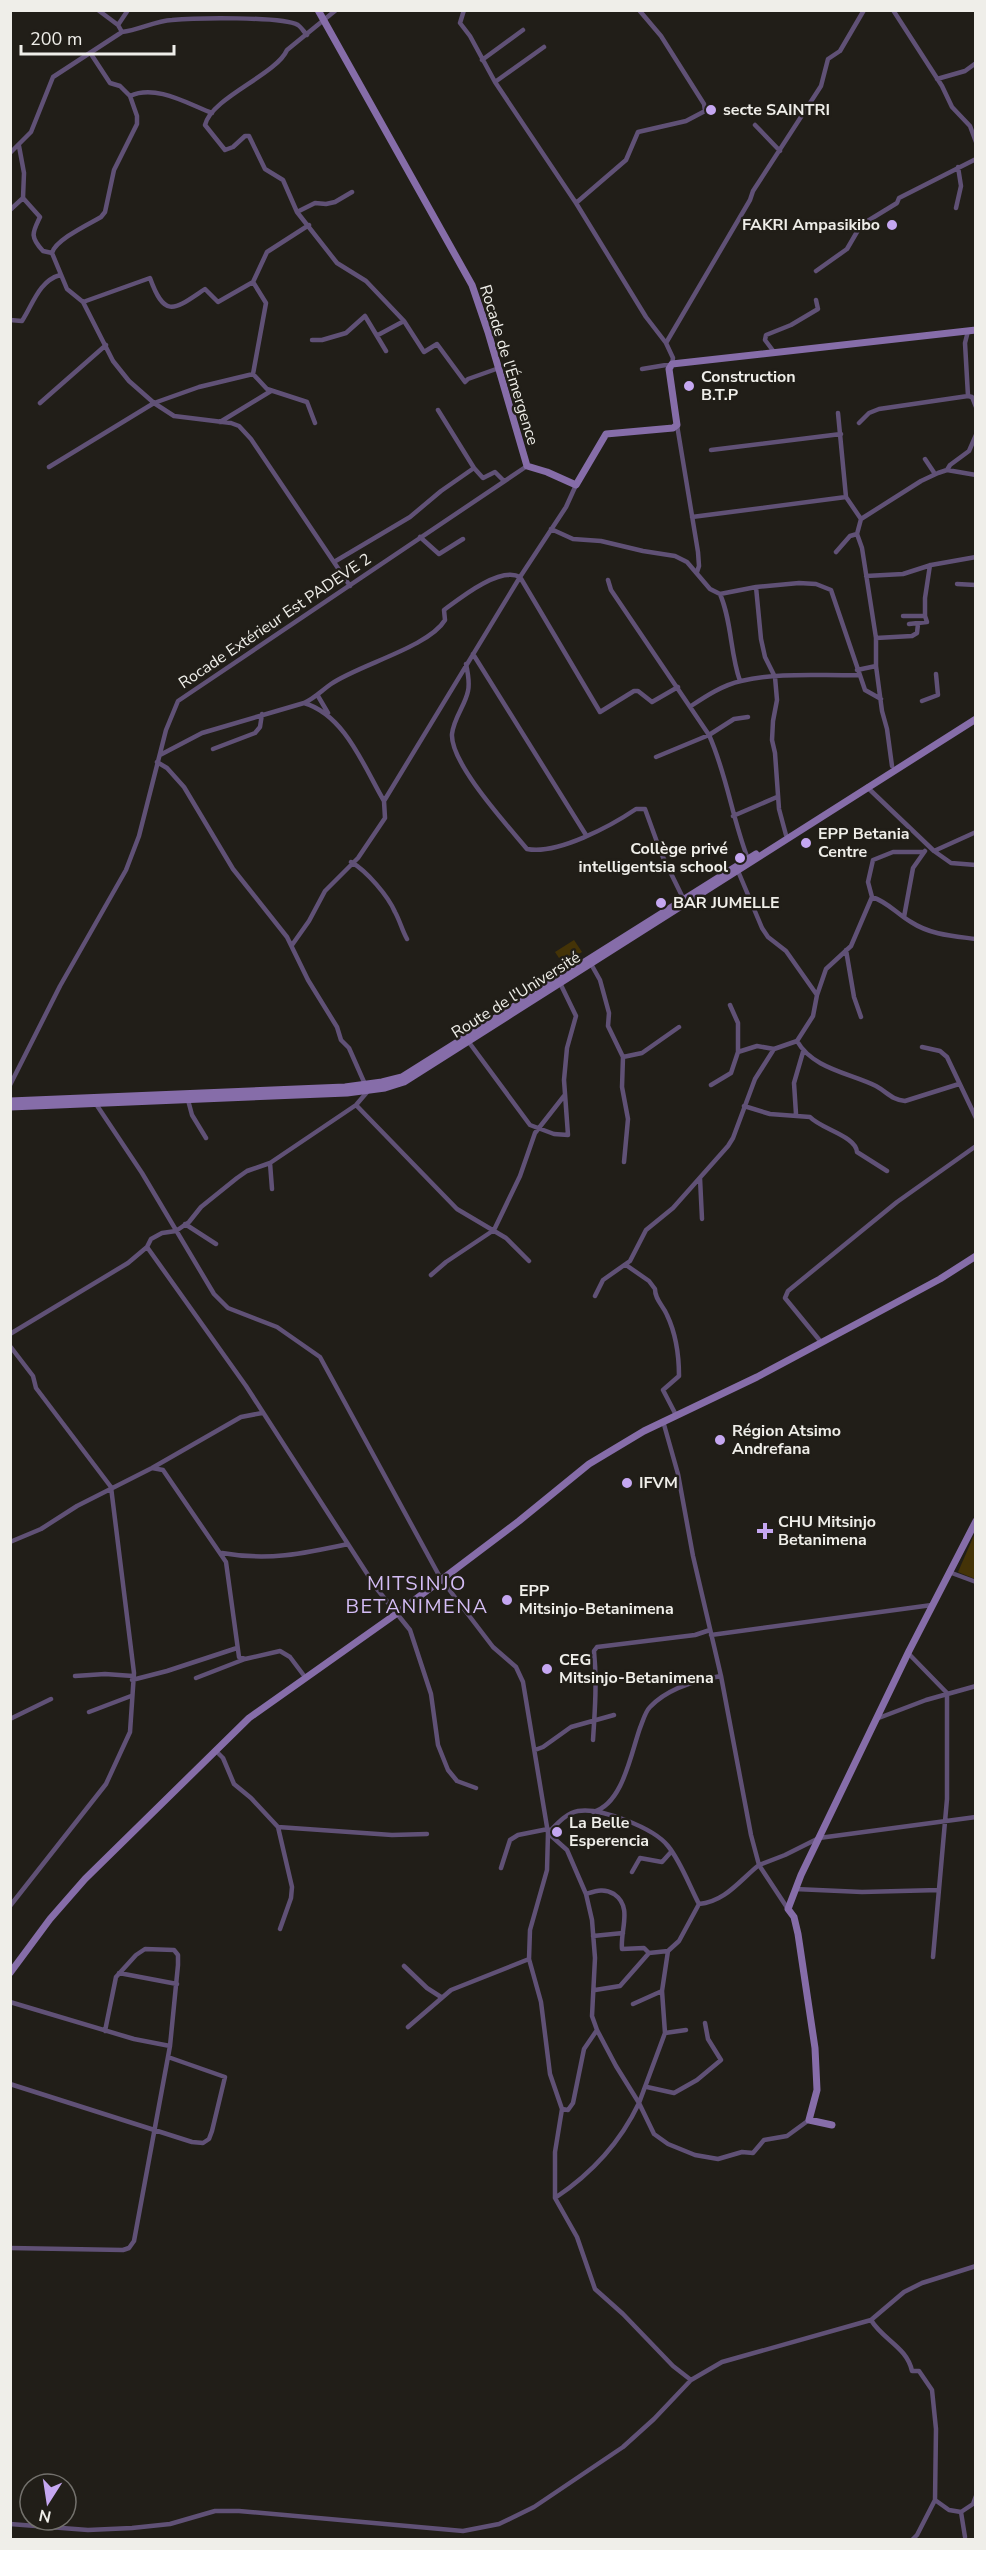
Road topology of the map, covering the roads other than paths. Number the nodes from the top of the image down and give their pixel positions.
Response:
1 (98, 10) edge
2 (128, 10) edge
3 (318, 10) edge
4 (336, 10) edge
5 (464, 10) edge
6 (639, 10) edge
7 (864, 10) edge
8 (892, 10) edge
9 (324, 20) junction
10 (118, 25) junction
11 (523, 30) dead end
12 (122, 32) junction
13 (307, 35) junction
14 (544, 47) dead end
15 (91, 54) junction
16 (482, 60) junction
17 (975, 63) edge
18 (937, 79) junction
19 (495, 82) junction
20 (130, 96) junction
21 (212, 113) junction
22 (755, 125) dead end
23 (975, 142) edge
24 (19, 146) junction
25 (780, 151) junction
26 (10, 153) edge
27 (975, 159) edge
28 (958, 167) junction
29 (352, 192) dead end
30 (23, 198) junction
31 (576, 203) junction
32 (956, 208) dead end
33 (10, 210) edge
34 (297, 212) junction
35 (309, 225) junction
36 (52, 253) junction
37 (816, 271) dead end
38 (60, 275) junction
39 (253, 282) junction
40 (816, 300) dead end
41 (83, 302) junction
42 (10, 320) edge
43 (404, 321) junction
44 (972, 330) edge
45 (378, 335) junction
46 (312, 340) dead end
47 (666, 343) junction
48 (106, 345) junction
49 (386, 351) dead end
50 (774, 352) junction
51 (672, 364) junction
52 (499, 368) junction
53 (642, 369) dead end
54 (253, 374) junction
55 (273, 391) junction
56 (972, 396) edge
57 (40, 403) dead end
58 (154, 403) junction
59 (975, 406) edge
60 (438, 410) dead end
61 (838, 413) dead end
62 (220, 422) junction
63 (315, 423) dead end
64 (859, 423) dead end
65 (677, 425) junction
66 (841, 434) junction
67 (975, 435) edge
68 (711, 450) dead end
69 (925, 459) dead end
70 (527, 466) junction
71 (49, 467) dead end
72 (474, 468) junction
73 (947, 471) junction
74 (935, 474) junction
75 (975, 476) edge
76 (504, 482) junction
77 (576, 485) junction
78 (846, 498) junction
79 (692, 517) junction
80 (861, 519) junction
81 (551, 529) junction
82 (857, 534) junction
83 (420, 537) junction
84 (463, 539) dead end
85 (836, 552) dead end
86 (975, 557) edge
87 (334, 562) junction
88 (930, 565) junction
89 (697, 572) junction
90 (866, 576) junction
91 (520, 577) junction
92 (608, 580) dead end
93 (957, 584) dead end
94 (975, 585) edge
95 (350, 586) junction
96 (756, 587) junction
97 (720, 594) junction
98 (903, 616) dead end
99 (925, 616) junction
100 (909, 624) dead end
101 (918, 624) junction
102 (876, 638) junction
103 (473, 654) junction
104 (466, 664) junction
105 (876, 666) junction
106 (858, 672) junction
107 (936, 674) dead end
108 (775, 677) junction
109 (740, 681) junction
110 (678, 687) junction
111 (318, 696) junction
112 (881, 699) junction
113 (922, 701) dead end
114 (304, 703) junction
115 (691, 706) junction
116 (975, 713) edge
117 (262, 714) junction
118 (748, 717) dead end
119 (331, 718) junction
120 (975, 719) edge
121 (710, 735) junction
122 (213, 749) dead end
123 (656, 758) dead end
124 (158, 759) junction
125 (892, 766) junction
126 (867, 787) junction
127 (777, 797) junction
128 (384, 801) junction
129 (733, 816) junction
130 (975, 832) edge
131 (586, 835) junction
132 (786, 835) junction
133 (932, 850) junction
134 (923, 852) junction
135 (748, 859) junction
136 (351, 862) junction
137 (975, 865) edge
138 (738, 871) junction
139 (872, 897) junction
140 (683, 898) junction
141 (904, 917) junction
142 (407, 939) dead end
143 (975, 939) edge
144 (292, 945) junction
145 (846, 950) junction
146 (591, 964) junction
147 (560, 983) junction
148 (817, 995) junction
149 (730, 1005) dead end
150 (861, 1017) dead end
151 (679, 1027) dead end
152 (468, 1041) junction
153 (797, 1041) junction
154 (922, 1047) dead end
155 (774, 1049) junction
156 (738, 1052) junction
157 (803, 1052) junction
158 (623, 1057) junction
159 (959, 1084) junction
160 (10, 1085) edge
161 (711, 1085) dead end
162 (367, 1088) junction
163 (316, 1090) junction
164 (564, 1096) junction
165 (188, 1100) junction
166 (10, 1101) edge
167 (96, 1104) junction
168 (356, 1105) junction
169 (744, 1106) junction
170 (10, 1107) edge
171 (796, 1114) junction
172 (975, 1118) edge
173 (538, 1129) junction
174 (206, 1138) dead end
175 (975, 1146) edge
176 (624, 1162) dead end
177 (270, 1163) junction
178 (887, 1171) dead end
179 (700, 1178) junction
180 (272, 1189) dead end
181 (702, 1219) dead end
182 (185, 1224) junction
183 (494, 1230) junction
184 (176, 1231) junction
185 (216, 1245) dead end
186 (147, 1247) junction
187 (975, 1256) edge
188 (529, 1262) dead end
189 (626, 1265) junction
190 (431, 1275) dead end
191 (595, 1296) dead end
192 (10, 1334) edge
193 (821, 1342) junction
194 (10, 1346) edge
195 (262, 1413) junction
196 (676, 1415) junction
197 (663, 1421) junction
198 (152, 1468) junction
199 (111, 1487) junction
200 (975, 1521) edge
201 (10, 1542) edge
202 (348, 1544) junction
203 (222, 1553) junction
204 (949, 1572) junction
205 (441, 1579) junction
206 (975, 1582) edge
207 (932, 1605) junction
208 (396, 1614) junction
209 (710, 1632) junction
210 (237, 1648) junction
211 (908, 1653) junction
212 (245, 1659) junction
213 (75, 1676) dead end
214 (721, 1676) junction
215 (306, 1677) junction
216 (133, 1678) junction
217 (196, 1678) dead end
218 (975, 1686) edge
219 (947, 1693) junction
220 (131, 1696) junction
221 (51, 1699) dead end
222 (89, 1712) dead end
223 (614, 1715) dead end
224 (10, 1719) edge
225 (876, 1719) junction
226 (594, 1720) junction
227 (593, 1740) dead end
228 (216, 1750) junction
229 (535, 1750) junction
230 (476, 1788) dead end
231 (593, 1812) junction
232 (975, 1817) edge
233 (946, 1822) junction
234 (278, 1827) junction
235 (548, 1831) junction
236 (426, 1834) dead end
237 (819, 1838) junction
238 (671, 1852) junction
239 (759, 1865) junction
240 (501, 1868) dead end
241 (632, 1872) dead end
242 (795, 1889) junction
243 (939, 1890) junction
244 (585, 1894) junction
245 (699, 1904) junction
246 (10, 1906) edge
247 (788, 1909) junction
248 (279, 1929) dead end
249 (623, 1933) junction
250 (593, 1936) junction
251 (668, 1951) junction
252 (649, 1953) junction
253 (933, 1957) dead end
254 (529, 1959) junction
255 (404, 1966) dead end
256 (10, 1973) edge
257 (119, 1973) junction
258 (177, 1984) junction
259 (595, 1990) junction
260 (662, 1991) junction
261 (441, 1997) junction
262 (11, 2003) edge
263 (633, 2004) dead end
264 (705, 2023) dead end
265 (408, 2027) dead end
266 (597, 2030) junction
267 (686, 2030) dead end
268 (105, 2031) junction
269 (665, 2033) junction
270 (170, 2046) junction
271 (168, 2057) junction
272 (10, 2084) edge
273 (647, 2086) junction
274 (639, 2103) junction
275 (562, 2109) junction
276 (809, 2120) junction
277 (832, 2125) dead end
278 (156, 2131) junction
279 (555, 2199) junction
280 (10, 2248) edge
281 (975, 2266) edge
282 (871, 2320) junction
283 (691, 2380) junction
284 (975, 2496) edge
285 (935, 2500) junction
286 (961, 2512) junction
287 (10, 2524) edge
288 (919, 2537) edge
289 (965, 2537) dead end
290 (912, 2540) edge

1 - 10 street
2 - 10 street
3 - 9 street, Rocade de l'Émergence
4 - 9 street
5 - 16 street
6 - 31 street
7 - 25 street
8 - 18 street
9 - 13 street
9 - 52 street, Rocade de l'Émergence
10 - 12 street
11 - 16 street
12 - 13 street
12 - 15 street
13 - 21 street
14 - 19 street
15 - 20 street
15 - 24 street
16 - 19 street
17 - 18 street
18 - 23 street
19 - 31 street
20 - 21 street
20 - 36 street
21 - 34 street
22 - 25 street
24 - 26 street
24 - 30 street
25 - 47 street
27 - 28 street
28 - 32 street
28 - 37 street
29 - 34 street
30 - 33 street
30 - 36 street
31 - 47 street
34 - 35 street
35 - 39 street
35 - 43 street
36 - 38 street
38 - 41 street
38 - 42 street
39 - 41 street
39 - 54 street
40 - 50 street
41 - 48 street
43 - 45 street
43 - 52 street
44 - 50 street
44 - 56 street
45 - 46 street
45 - 49 street
47 - 51 street
48 - 57 street
48 - 58 street
50 - 51 street
51 - 53 street
51 - 65 street
52 - 70 street, Rocade de l'Émergence
54 - 55 street
54 - 58 street
55 - 62 street
55 - 63 street
56 - 59 street
56 - 64 street
58 - 62 street
58 - 71 street
60 - 72 street
61 - 66 street
62 - 87 street
65 - 77 street
65 - 79 street
66 - 68 street
66 - 78 street
67 - 73 street
69 - 74 street
70 - 76 street, Rocade Extérieur Est PADEVE 2
70 - 77 street, Rocade de l'Émergence
72 - 76 street
72 - 87 street
73 - 74 street
73 - 75 street
74 - 80 street
76 - 83 street, Rocade Extérieur Est PADEVE 2
77 - 81 street
78 - 79 street
78 - 80 street
79 - 89 street
80 - 82 street
81 - 89 street
81 - 91 street
82 - 85 street
82 - 90 street
83 - 84 street
83 - 95 street, Rocade Extérieur Est PADEVE 2
86 - 88 street
87 - 95 street
88 - 90 street
88 - 99 street
89 - 97 street
90 - 102 street
91 - 103 street
91 - 110 street
91 - 111 street
92 - 110 street
93 - 94 street
95 - 124 street, Rocade Extérieur Est PADEVE 2
96 - 97 street
96 - 106 street
96 - 108 street
97 - 109 street
98 - 99 street
99 - 101 street
100 - 101 street
101 - 102 street
102 - 105 street
103 - 104 street
103 - 131 street
104 - 128 street
104 - 131 street
105 - 106 street
105 - 112 street
106 - 108 street
106 - 112 street
107 - 113 street
108 - 109 street
108 - 127 street
109 - 115 street
110 - 115 street
111 - 114 street
111 - 119 street
112 - 125 street
114 - 117 street
114 - 119 street
115 - 121 street
116 - 125 street, Route de l'Université
117 - 122 street
117 - 124 street
118 - 121 street
119 - 128 street
120 - 126 street, Route de l'Université
121 - 123 street
121 - 129 street
124 - 144 street
124 - 160 street, Rocade Extérieur Est PADEVE 2
125 - 132 street, Route de l'Université
126 - 133 street
126 - 138 street, Route de l'Université
127 - 129 street
127 - 132 street
128 - 136 street
129 - 135 street
130 - 133 street
131 - 140 street
132 - 135 street, Route de l'Université
133 - 134 street
133 - 137 street
134 - 139 street
134 - 141 street
135 - 140 street, Route de l'Université
136 - 142 street
136 - 144 street
138 - 146 street, Route de l'Université
138 - 148 street
139 - 141 street
139 - 145 street
140 - 162 street, Route de l'Université
141 - 143 street
144 - 162 street
145 - 148 street
145 - 150 street
146 - 147 street, Route de l'Université
146 - 158 street
147 - 152 street, Route de l'Université
147 - 164 street
148 - 153 street
149 - 156 street
151 - 158 street
152 - 162 street, Route de l'Université
152 - 173 street
153 - 155 street
153 - 157 street
154 - 159 street
155 - 156 street
155 - 169 street
156 - 161 street
157 - 159 street
157 - 171 street
158 - 176 street
159 - 172 street
162 - 163 street, Route de l'Université
162 - 168 street
163 - 165 street, Route de l'Université
163 - 166 street, Route de l'Université
164 - 173 street
164 - 173 street
165 - 167 street, Route de l'Université
165 - 174 street
167 - 170 street, Route de l'Université
167 - 184 street
168 - 177 street
168 - 183 street
169 - 171 street
169 - 179 street
171 - 178 street
173 - 183 street
175 - 193 street
177 - 180 street
177 - 182 street
179 - 181 street
179 - 189 street
182 - 184 street
182 - 185 street
183 - 188 street
183 - 190 street
184 - 186 street
184 - 205 street
186 - 192 street
186 - 195 street
187 - 193 street
189 - 191 street
189 - 196 street
193 - 196 street
194 - 199 street
195 - 198 street
195 - 202 street
196 - 197 street
197 - 205 street
197 - 209 street
198 - 199 street
198 - 203 street
199 - 201 street
199 - 216 street
200 - 204 street
202 - 203 street
202 - 208 street
203 - 210 street
204 - 206 street
204 - 207 street
205 - 208 street
205 - 229 street
207 - 209 street
207 - 211 street
208 - 215 street
208 - 230 street
209 - 214 street
209 - 226 street
210 - 212 street
210 - 216 street
211 - 219 street
211 - 225 street
212 - 215 street
212 - 217 street
213 - 216 street
214 - 231 street
214 - 239 street
215 - 228 street
216 - 220 street
218 - 219 street
219 - 225 street
219 - 233 street
220 - 222 street
220 - 246 street
221 - 224 street
223 - 226 street
225 - 237 street
226 - 227 street
226 - 229 street
228 - 234 street
228 - 256 street
229 - 235 street
231 - 235 street
231 - 238 street
232 - 233 street
233 - 237 street
233 - 243 street
234 - 236 street
234 - 248 street
235 - 240 street
235 - 244 street
235 - 254 street
237 - 239 street
237 - 242 street
238 - 241 street
238 - 245 street
239 - 245 street
239 - 247 street
242 - 243 street
242 - 247 street
243 - 253 street
244 - 249 street
244 - 250 street
245 - 251 street
247 - 276 street
249 - 250 street
249 - 252 street
250 - 259 street
251 - 252 street
251 - 260 street
252 - 259 street
254 - 261 street
254 - 275 street
255 - 261 street
257 - 258 street
257 - 258 street
257 - 268 street
258 - 270 street
259 - 266 street
260 - 263 street
260 - 269 street
261 - 265 street
262 - 268 street
264 - 273 street
266 - 274 street
266 - 275 street
267 - 269 street
268 - 270 street
269 - 273 street
270 - 271 street
271 - 278 street
271 - 278 street
272 - 278 street
273 - 274 street
274 - 276 street
274 - 279 street
275 - 279 street
276 - 277 street
278 - 280 street
279 - 283 street
281 - 282 street
282 - 283 street
282 - 285 street
283 - 287 street
284 - 286 street
285 - 286 street
285 - 288 street
286 - 289 street
288 - 290 street

